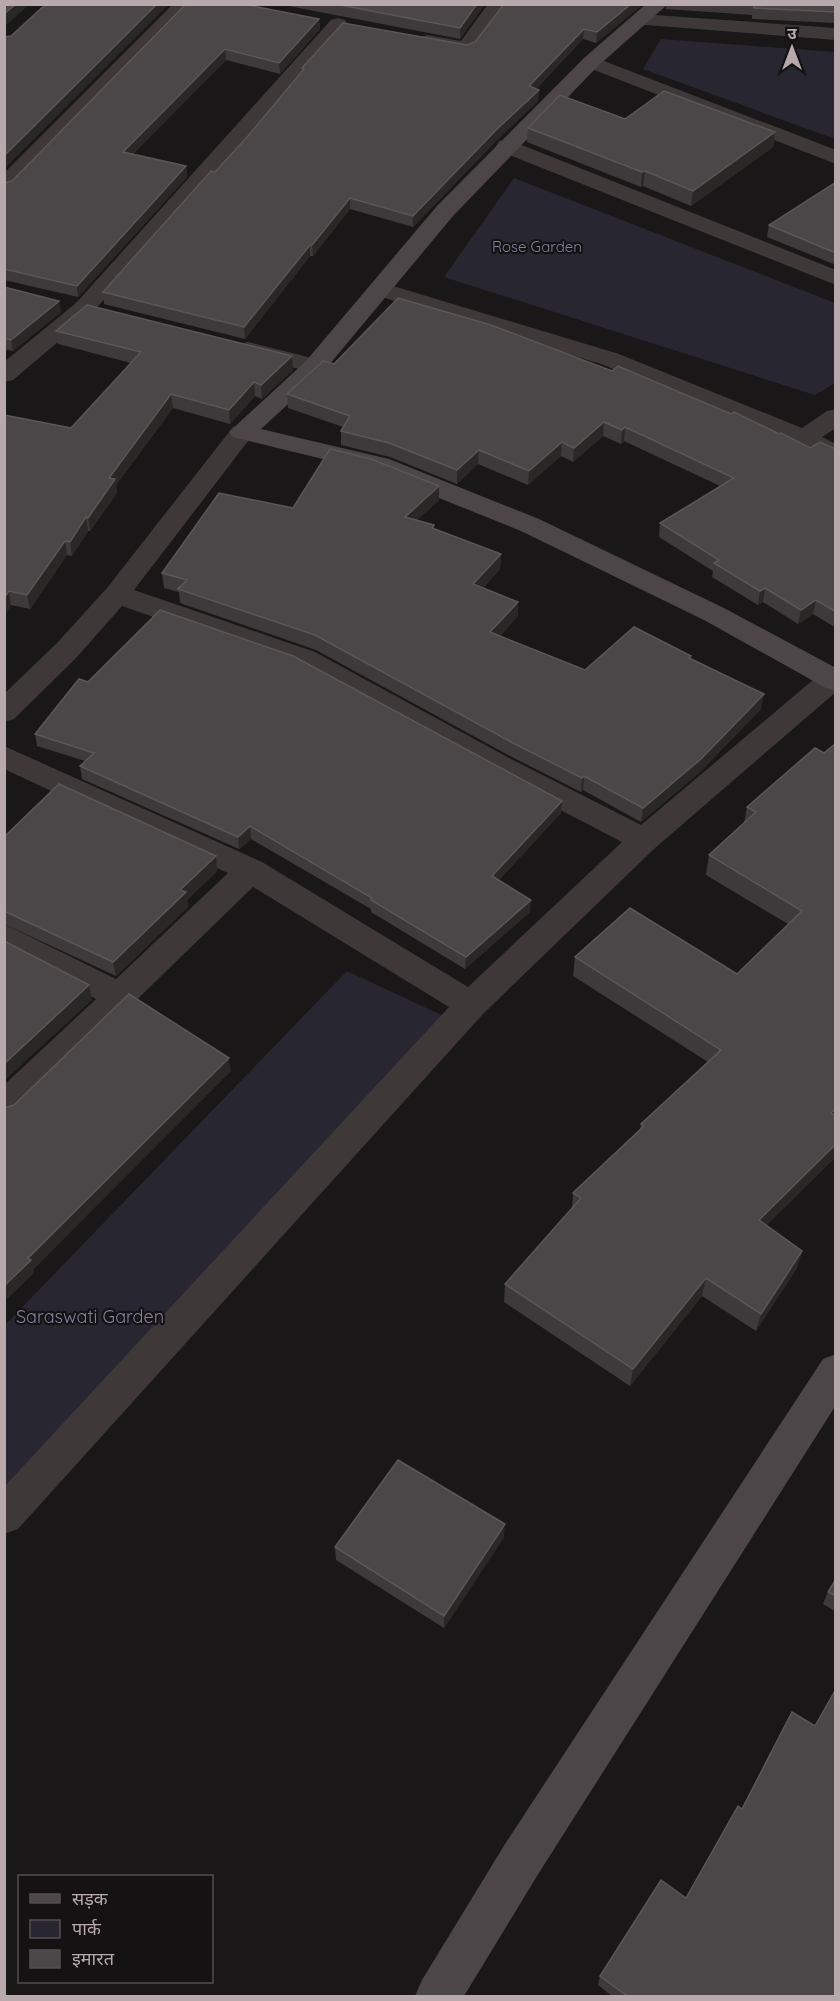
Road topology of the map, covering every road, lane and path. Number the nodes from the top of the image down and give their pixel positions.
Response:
1 (185, 4) edge
2 (500, 4) edge
3 (658, 4) edge
4 (316, 20) edge
5 (640, 20) junction
6 (338, 24) junction
7 (361, 29) edge
8 (836, 34) edge
9 (408, 37) edge
10 (591, 62) junction
11 (507, 146) junction
12 (836, 158) edge
13 (4, 186) edge
14 (836, 278) edge
15 (380, 289) junction
16 (223, 343) edge
17 (315, 366) junction
18 (4, 375) edge
19 (836, 416) edge
20 (242, 432) junction
21 (804, 438) junction
22 (836, 455) edge
23 (117, 594) junction
24 (834, 679) edge
25 (4, 712) edge
26 (4, 756) edge
27 (644, 840) junction
28 (250, 870) junction
29 (4, 936) edge
30 (120, 996) junction
31 (471, 1005) junction
32 (4, 1107) edge
33 (836, 1371) edge
34 (4, 1516) edge
35 (438, 1996) edge

1 - 13 street
2 - 9 street
3 - 5 street
4 - 6 street
5 - 8 street
5 - 10 street
6 - 7 street
6 - 18 street
10 - 11 street
10 - 12 street
11 - 14 street
11 - 15 street
15 - 17 street
15 - 21 street
16 - 17 street
17 - 20 street
19 - 21 street
20 - 23 street
20 - 24 street
21 - 22 street
23 - 25 street
23 - 27 street
24 - 27 street
26 - 28 street
27 - 31 street
28 - 30 street
28 - 31 street
29 - 30 street
30 - 32 street
31 - 34 street
33 - 35 street

